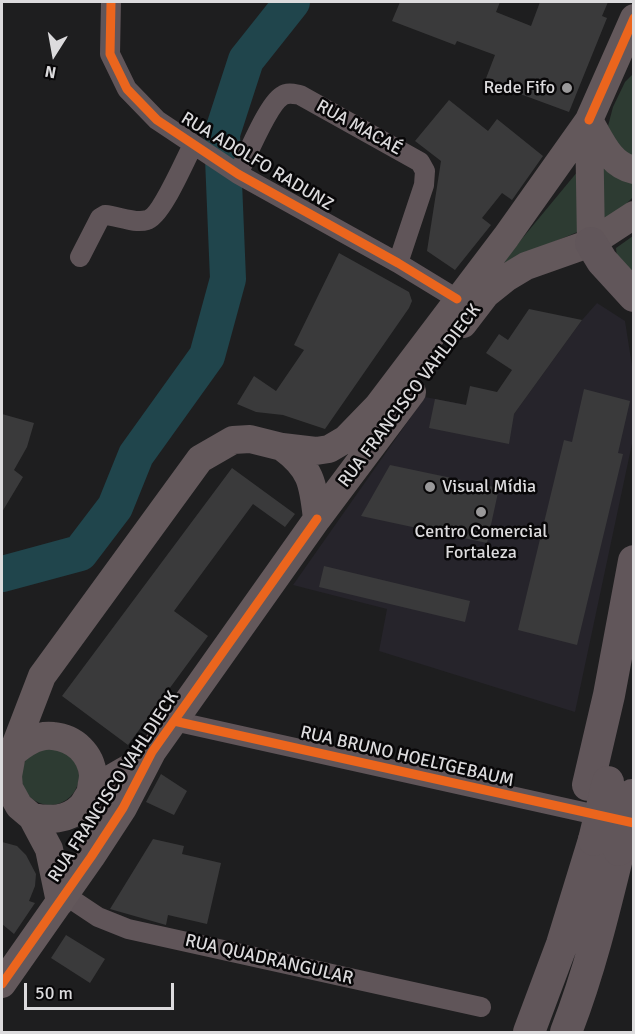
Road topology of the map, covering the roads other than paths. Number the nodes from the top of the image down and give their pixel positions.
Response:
1 (111, 2) edge
2 (633, 18) edge
3 (624, 56) edge
4 (589, 120) junction
5 (200, 149) junction
6 (633, 170) edge
7 (235, 172) junction
8 (633, 215) edge
9 (591, 243) junction
10 (80, 257) dead end
11 (398, 263) junction
12 (633, 296) edge
13 (457, 299) junction
14 (282, 447) junction
15 (317, 519) junction
16 (633, 561) edge
17 (633, 659) edge
18 (174, 721) junction
19 (152, 752) junction
20 (12, 754) junction
21 (90, 793) junction
22 (619, 794) edge
23 (32, 818) junction
24 (598, 842) junction
25 (91, 857) junction
26 (62, 898) junction
27 (6, 972) edge
28 (480, 1007) dead end
29 (529, 1032) edge
30 (566, 1032) edge

1 - 5 street, RUA ADOLFO RADUNZ
2 - 3 main road, RUA FRANCISCO VAHLDIECK
3 - 4 main road, RUA FRANCISCO VAHLDIECK
4 - 6 main road
4 - 9 main road
4 - 13 main road, RUA FRANCISCO VAHLDIECK
5 - 7 street, RUA ADOLFO RADUNZ
5 - 10 street
7 - 11 street, RUA ADOLFO RADUNZ
7 - 11 street, RUA MACAÉ
8 - 9 main road, RUA FRANCISCO VAHLDIECK
9 - 12 main road
9 - 15 main road, RUA FRANCISCO VAHLDIECK
11 - 13 street, RUA ADOLFO RADUNZ
13 - 14 main road, RUA FRANCISCO VAHLDIECK
14 - 15 main road
14 - 20 main road, RUA FRANCISCO VAHLDIECK
15 - 18 main road, RUA FRANCISCO VAHLDIECK
16 - 22 main road
17 - 22 main road
18 - 19 main road, RUA FRANCISCO VAHLDIECK
18 - 22 street, RUA BRUNO HOELTGEBAUM
19 - 21 main road, RUA FRANCISCO VAHLDIECK
19 - 25 main road, RUA FRANCISCO VAHLDIECK
20 - 21 main road
20 - 23 main road, RUA FRANCISCO VAHLDIECK
21 - 23 main road
21 - 25 main road
22 - 24 main road, bridge
23 - 26 main road, RUA FRANCISCO VAHLDIECK
24 - 29 main road
24 - 30 main road
25 - 26 main road, RUA FRANCISCO VAHLDIECK
26 - 27 main road, RUA FRANCISCO VAHLDIECK
26 - 28 street, RUA QUADRANGULAR

